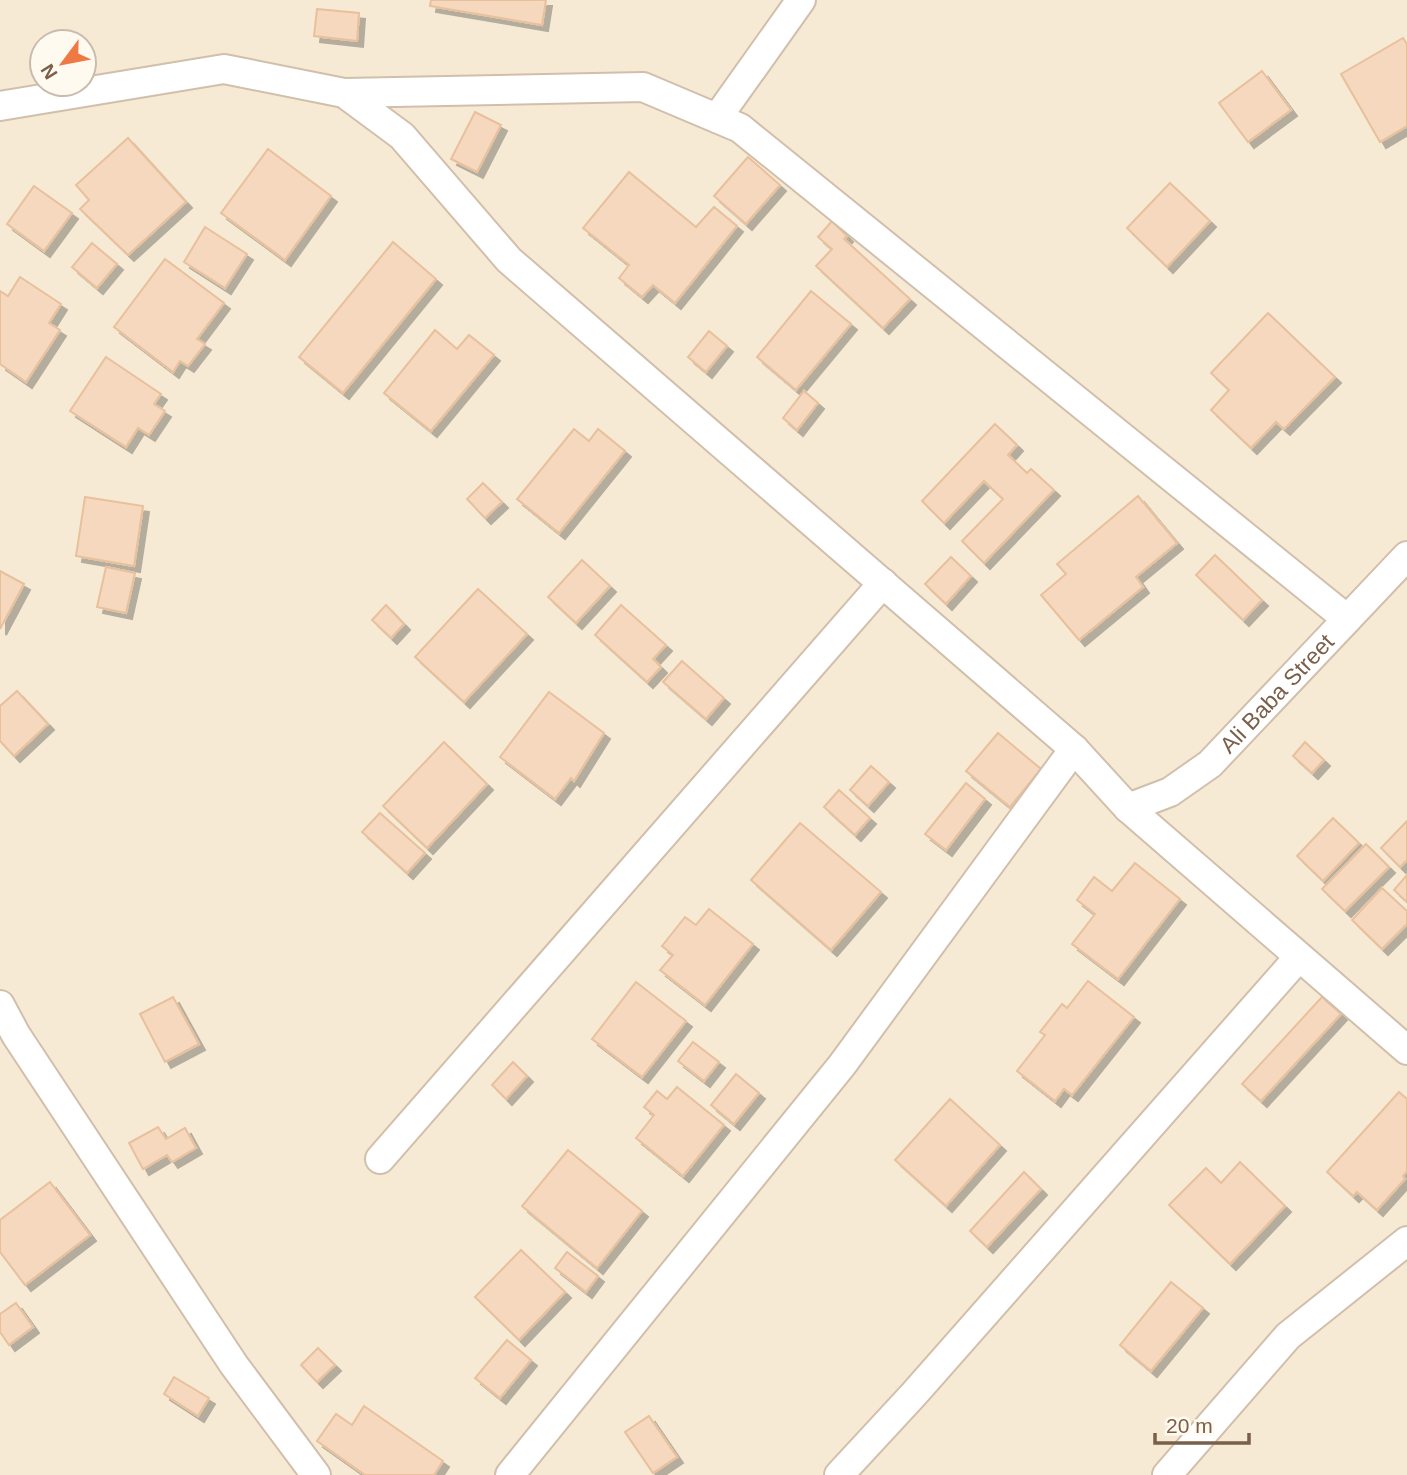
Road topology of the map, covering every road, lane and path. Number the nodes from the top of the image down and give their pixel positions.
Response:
1 (802, 0) edge
2 (344, 93) junction
3 (0, 106) edge
4 (718, 118) junction
5 (1407, 556) edge
6 (883, 583) junction
7 (1347, 619) junction
8 (1074, 748) junction
9 (1128, 808) junction
10 (1299, 957) junction
11 (0, 1005) edge
12 (1407, 1050) edge
13 (380, 1159) dead end
14 (1407, 1241) edge
15 (316, 1475) edge
16 (510, 1475) edge
17 (839, 1475) edge
18 (1167, 1475) edge

1 - 4 street
2 - 3 street
2 - 4 street
2 - 6 street
4 - 7 street
5 - 7 street, Ali Baba Street
6 - 8 street
6 - 13 street
7 - 9 street, Ali Baba Street
8 - 9 street
8 - 16 street
9 - 10 street
10 - 12 street
10 - 17 street
11 - 15 street
14 - 18 street

